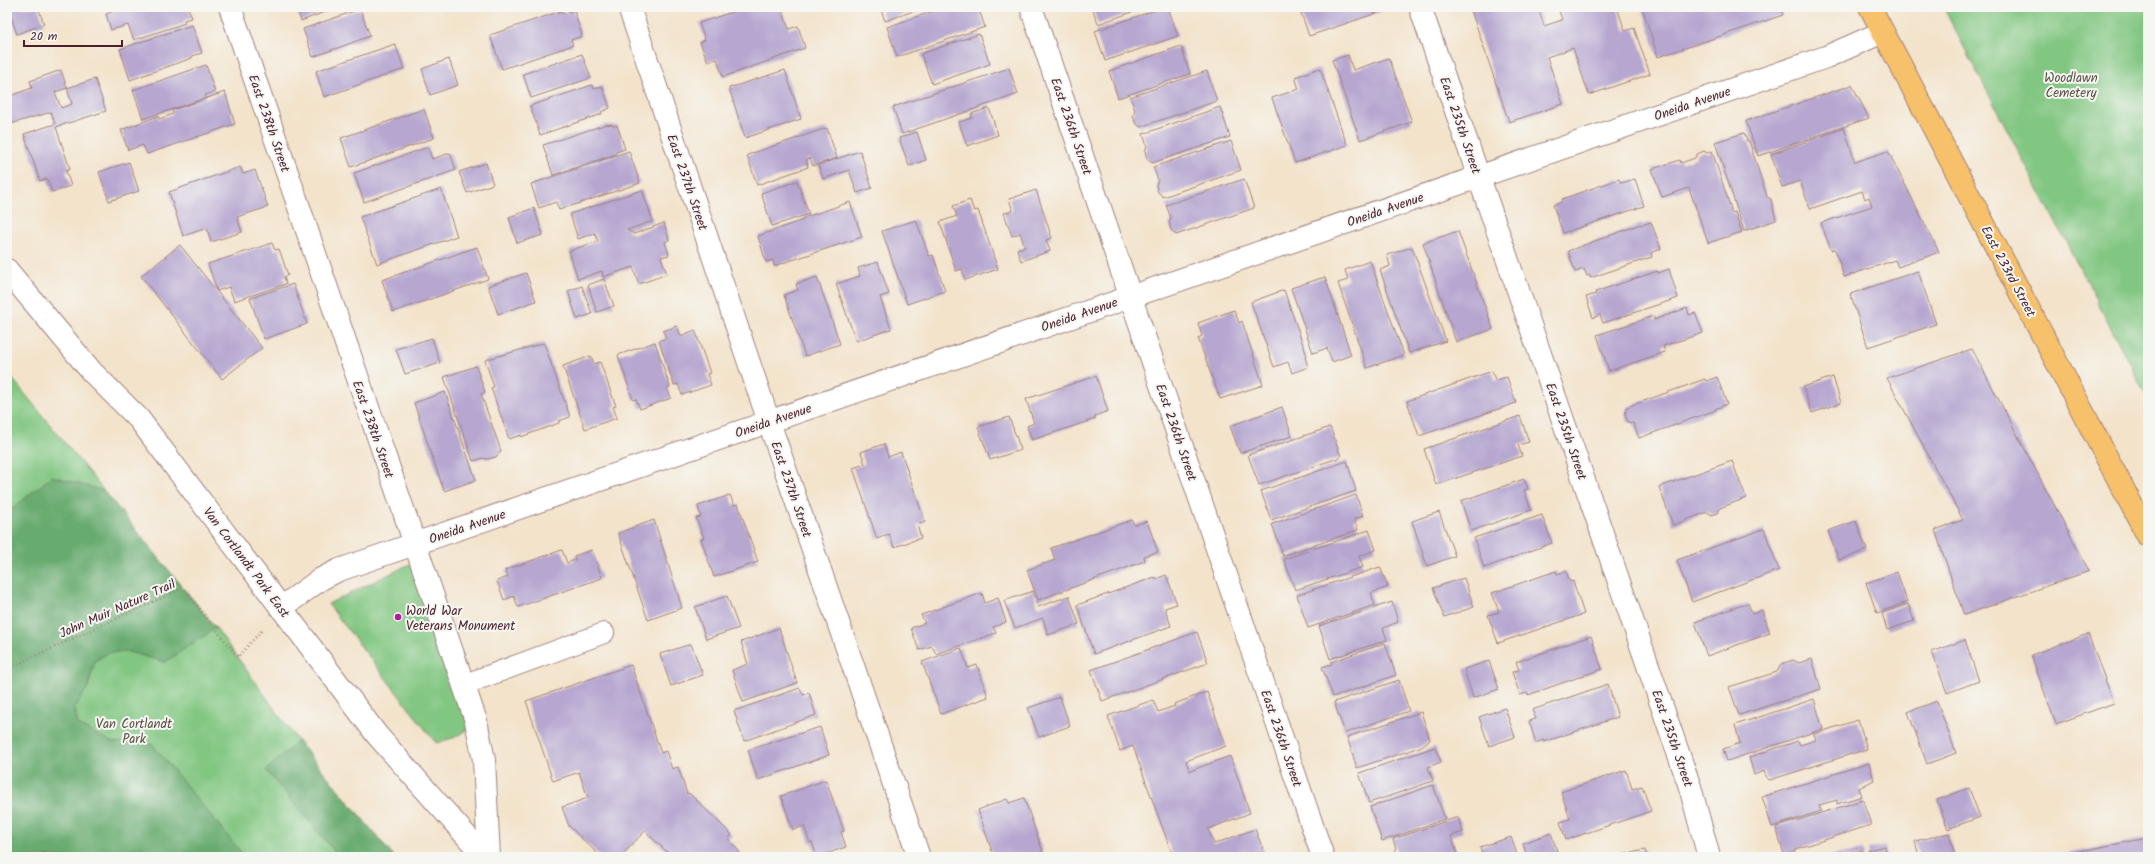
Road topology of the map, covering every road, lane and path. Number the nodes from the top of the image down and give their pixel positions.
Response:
1 (230, 7) edge
2 (629, 7) edge
3 (1030, 7) edge
4 (1420, 7) edge
5 (1870, 7) edge
6 (1883, 32) junction
7 (1479, 176) junction
8 (7, 270) edge
9 (1131, 296) junction
10 (768, 422) junction
11 (2148, 536) edge
12 (414, 545) junction
13 (281, 608) junction
14 (604, 633) dead end
15 (7, 669) edge
16 (463, 684) junction
17 (485, 857) edge
18 (489, 857) edge
19 (919, 857) edge
20 (1323, 857) edge
21 (1709, 857) edge

1 - 12 street, East 238th Street
2 - 10 street, East 237th Street
3 - 9 street, East 236th Street
4 - 7 street, East 235th Street
5 - 6 main road, East 233rd Street
6 - 7 street, Oneida Avenue
6 - 11 main road, East 233rd Street
7 - 9 street, Oneida Avenue
7 - 21 street, East 235th Street
8 - 13 street, Van Cortlandt Park East
9 - 10 street, Oneida Avenue
9 - 20 street, East 236th Street
10 - 12 street, Oneida Avenue
10 - 19 street, East 237th Street
12 - 13 street, Oneida Avenue
12 - 16 street, East 238th Street
13 - 15 path, John Muir Nature Trail
13 - 17 street, Van Cortlandt Park East
14 - 16 lane
16 - 18 street, East 238th Street

